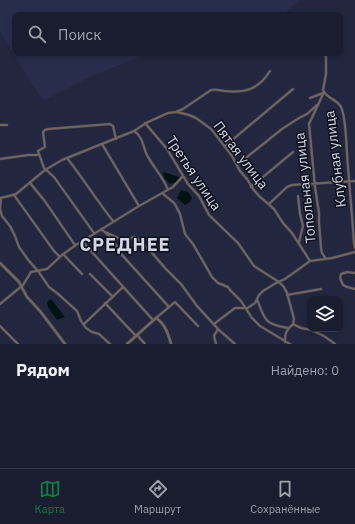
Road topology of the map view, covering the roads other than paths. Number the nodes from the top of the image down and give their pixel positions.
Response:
1 (325, 56) edge
2 (270, 71) dead end
3 (293, 89) dead end
4 (324, 92) junction
5 (310, 98) dead end
6 (317, 105) junction
7 (176, 112) junction
8 (145, 123) junction
9 (0, 125) edge
10 (7, 125) dead end
11 (134, 131) junction
12 (116, 139) junction
13 (102, 144) junction
14 (224, 146) junction
15 (294, 152) dead end
16 (39, 155) junction
17 (67, 158) junction
18 (0, 159) edge
19 (237, 165) junction
20 (45, 170) junction
21 (184, 176) junction
22 (355, 181) edge
23 (349, 182) junction
24 (30, 183) junction
25 (315, 184) junction
26 (251, 187) junction
27 (168, 190) junction
28 (162, 193) junction
29 (14, 194) junction
30 (298, 196) dead end
31 (1, 198) edge
32 (269, 204) junction
33 (139, 206) junction
34 (114, 222) junction
35 (101, 230) junction
36 (105, 232) junction
37 (94, 233) junction
38 (82, 241) junction
39 (298, 243) junction
40 (76, 245) junction
41 (355, 248) edge
42 (355, 252) edge
43 (63, 254) junction
44 (60, 257) junction
45 (326, 259) junction
46 (310, 261) junction
47 (0, 263) edge
48 (38, 271) junction
49 (355, 273) edge
50 (82, 274) dead end
51 (90, 274) dead end
52 (279, 282) junction
53 (22, 286) junction
54 (124, 287) junction
55 (321, 289) dead end
56 (355, 289) edge
57 (287, 295) junction
58 (112, 297) junction
59 (257, 298) junction
60 (105, 303) junction
61 (0, 304) edge
62 (168, 307) junction
63 (246, 308) junction
64 (155, 319) junction
65 (84, 324) junction
66 (214, 324) junction
67 (293, 324) junction
68 (0, 326) edge
69 (198, 326) dead end
70 (288, 328) junction
71 (218, 329) junction
72 (136, 336) junction
73 (286, 342) junction
74 (18, 344) edge
75 (65, 344) edge
76 (110, 344) edge
77 (127, 344) edge
78 (146, 344) edge
79 (171, 344) edge
80 (216, 344) edge
81 (235, 344) edge
82 (290, 344) edge
83 (335, 344) edge

1 - 4 street, Клубная улица
2 - 7 street
3 - 14 street
4 - 5 street
4 - 6 street, Топольная улица
4 - 23 street, Клубная улица
6 - 19 street
6 - 25 street, Топольная улица
7 - 8 street
7 - 14 street, Пятая улица
8 - 11 street
8 - 21 street, Третья улица
9 - 10 street
11 - 12 street
11 - 27 street
12 - 13 street
12 - 16 street
13 - 17 street
13 - 33 street
14 - 19 street, Пятая улица
15 - 26 street
16 - 18 street
16 - 20 street
17 - 20 street
17 - 34 street
19 - 26 street, Пятая улица
20 - 24 street
20 - 37 street
21 - 27 street
21 - 52 street, Третья улица
22 - 23 street
23 - 25 street
23 - 41 street, Клубная улица
24 - 29 street
24 - 40 street
25 - 32 street
25 - 45 street, Топольная улица
26 - 32 street, Пятая улица
27 - 28 street
28 - 33 street
28 - 63 street
29 - 31 street
29 - 44 street
30 - 39 street
31 - 48 street
32 - 39 street, Пятая улица
33 - 34 street
34 - 35 street
35 - 36 street
35 - 37 street
36 - 62 street
36 - 66 street
37 - 38 street
38 - 40 street
38 - 54 street
39 - 46 street, Пятая улица
40 - 43 street
42 - 45 street
43 - 44 street
43 - 50 street
44 - 48 street
45 - 46 street
46 - 52 street
47 - 53 street
48 - 53 street
48 - 65 street
49 - 56 street
51 - 58 street
52 - 57 street
52 - 59 street
53 - 61 street
53 - 75 street
54 - 58 street
54 - 64 street
55 - 57 street
57 - 67 street
58 - 60 street
59 - 63 street
59 - 70 street
60 - 65 street
60 - 72 street
62 - 64 street
62 - 69 street
63 - 66 street
63 - 73 street
64 - 72 street
64 - 79 street
65 - 76 street
66 - 71 street
67 - 70 street
67 - 83 street
68 - 74 street
70 - 73 street
71 - 80 street
71 - 81 street
72 - 77 street
72 - 78 street
73 - 82 street

